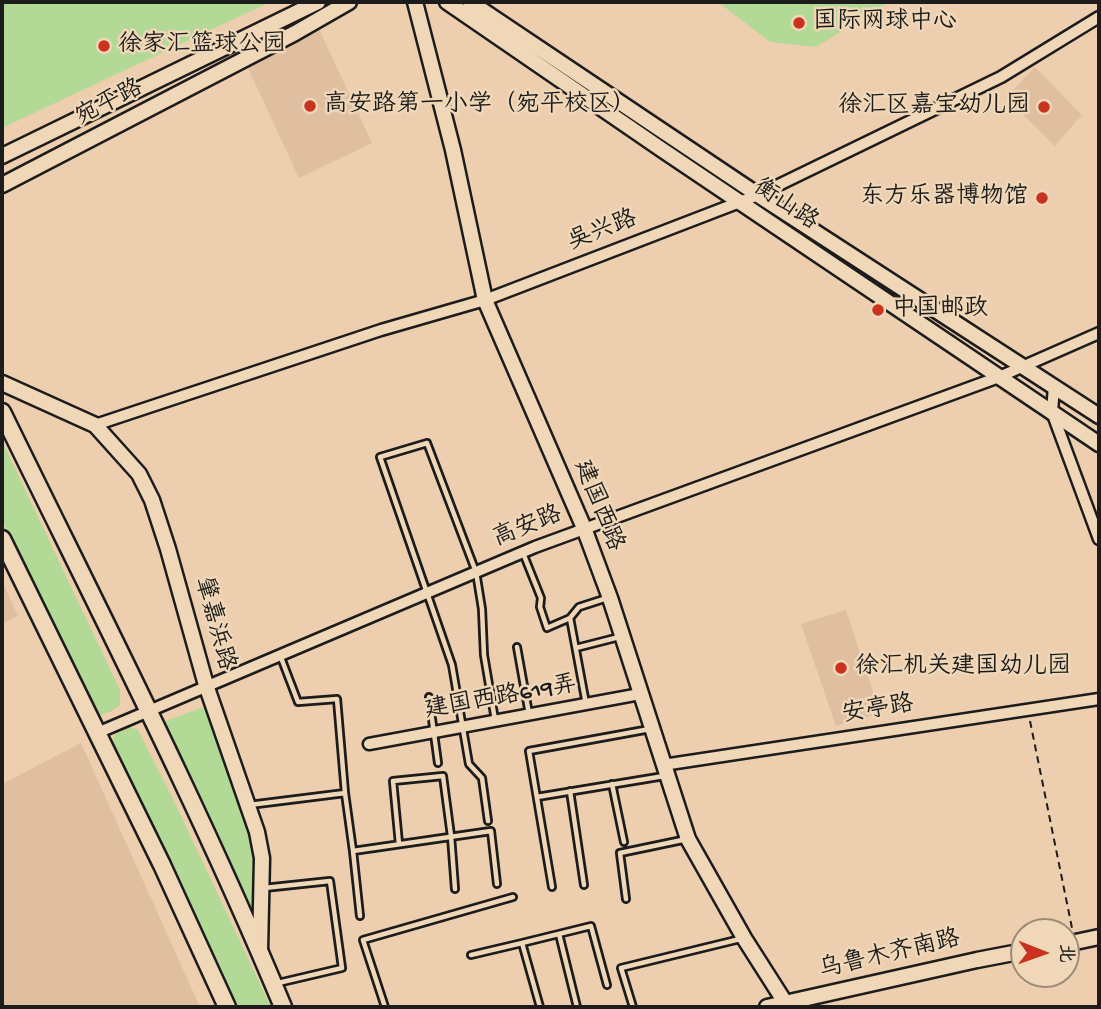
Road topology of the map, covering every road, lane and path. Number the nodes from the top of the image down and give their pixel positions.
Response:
1 (318, 2) edge
2 (349, 2) edge
3 (415, 2) edge
4 (447, 2) edge
5 (470, 2) edge
6 (1099, 17) edge
7 (2, 156) edge
8 (2, 185) edge
9 (758, 195) junction
10 (739, 202) junction
11 (485, 300) junction
12 (1099, 333) edge
13 (1023, 367) junction
14 (999, 377) junction
15 (2, 383) edge
16 (1054, 386) junction
17 (2, 412) edge
18 (1052, 412) junction
19 (1099, 416) edge
20 (94, 425) junction
21 (1099, 444) edge
22 (583, 528) junction
23 (2, 539) edge
24 (1099, 539) edge
25 (523, 552) junction
26 (475, 572) junction
27 (428, 593) junction
28 (610, 598) junction
29 (570, 618) junction
30 (622, 636) junction
31 (517, 647) dead end
32 (576, 648) junction
33 (279, 655) junction
34 (206, 685) junction
35 (640, 694) junction
36 (429, 697) dead end
37 (1099, 699) edge
38 (587, 705) junction
39 (147, 710) junction
40 (1027, 710) junction
41 (529, 715) junction
42 (495, 721) junction
43 (463, 727) junction
44 (651, 729) junction
45 (97, 733) junction
46 (433, 733) junction
47 (369, 744) dead end
48 (438, 763) dead end
49 (664, 770) junction
50 (612, 784) junction
51 (570, 791) junction
52 (345, 793) junction
53 (537, 797) junction
54 (249, 805) junction
55 (488, 821) dead end
56 (451, 836) junction
57 (688, 839) junction
58 (625, 842) dead end
59 (399, 844) junction
60 (353, 851) junction
61 (497, 884) dead end
62 (584, 885) dead end
63 (552, 887) dead end
64 (261, 888) junction
65 (455, 889) dead end
66 (513, 897) dead end
67 (626, 899) dead end
68 (360, 916) dead end
69 (1065, 918) edge
70 (559, 934) junction
71 (1099, 937) edge
72 (744, 938) junction
73 (1080, 941) edge
74 (522, 943) junction
75 (260, 951) junction
76 (1010, 954) edge
77 (471, 955) dead end
78 (274, 984) junction
79 (607, 985) dead end
80 (787, 1005) edge
81 (227, 1007) edge
82 (283, 1007) edge
83 (385, 1007) edge
84 (540, 1007) edge
85 (577, 1007) edge
86 (633, 1007) edge
87 (767, 1007) edge

1 - 7 main road, 宛平路
2 - 8 main road, 宛平路
3 - 11 main road, 建国西路
4 - 10 main road, 衡山路
5 - 9 main road, 衡山路
6 - 9 street, 吴兴路
9 - 10 street, 吴兴路
9 - 13 main road, 衡山路
10 - 11 street, 吴兴路
10 - 14 main road, 衡山路
11 - 20 street, 吴兴路
11 - 22 main road, 建国西路
12 - 13 street, 高安路
13 - 14 street, 高安路
13 - 16 main road, 衡山路
14 - 18 main road, 衡山路
14 - 22 street, 高安路
15 - 20 main road, 肇嘉浜路
16 - 18 street
16 - 19 main road, 衡山路
17 - 39 main road, 肇嘉浜路
18 - 21 main road, 衡山路
18 - 24 street
20 - 34 main road, 肇嘉浜路
22 - 25 street, 高安路
22 - 28 main road, 建国西路
23 - 45 main road
25 - 26 street, 高安路
25 - 29 lane
26 - 27 street, 高安路
26 - 27 lane
26 - 42 lane
27 - 33 street, 高安路
27 - 43 lane
28 - 29 lane
28 - 30 main road, 建国西路
29 - 32 lane
30 - 32 lane
30 - 35 main road, 建国西路
31 - 41 lane
32 - 38 lane
33 - 34 street, 高安路
33 - 52 lane
34 - 39 street, 高安路
34 - 54 main road, 肇嘉浜路
35 - 38 street, 建国西路619弄
35 - 44 main road, 建国西路
36 - 46 lane
37 - 40 street, 安亭路
38 - 41 street, 建国西路619弄
39 - 45 street, 高安路
39 - 75 main road, 肇嘉浜路
40 - 49 street, 安亭路
40 - 69 path
41 - 42 street, 建国西路619弄
42 - 43 street, 建国西路619弄
43 - 46 street, 建国西路619弄
43 - 55 lane
44 - 49 main road, 建国西路
44 - 53 lane
45 - 81 main road
46 - 47 street, 建国西路619弄
46 - 48 lane
49 - 50 lane
49 - 57 main road, 建国西路
50 - 51 lane
50 - 58 lane
51 - 53 lane
51 - 62 lane
52 - 54 lane
52 - 60 lane
53 - 63 lane
54 - 64 main road, 肇嘉浜路
56 - 59 lane
56 - 59 lane
56 - 61 lane
56 - 65 lane
57 - 67 lane
57 - 72 main road, 建国西路
59 - 60 lane
60 - 68 lane
64 - 75 main road, 肇嘉浜路
64 - 78 lane
66 - 83 lane
70 - 74 lane
70 - 79 lane
70 - 85 lane
71 - 73 main road
72 - 80 main road, 建国西路
72 - 86 lane
74 - 77 lane
74 - 84 lane
75 - 78 main road, 肇嘉浜路
76 - 80 main road, 乌鲁木齐南路
78 - 82 main road, 肇嘉浜路
80 - 87 main road, 乌鲁木齐南路

